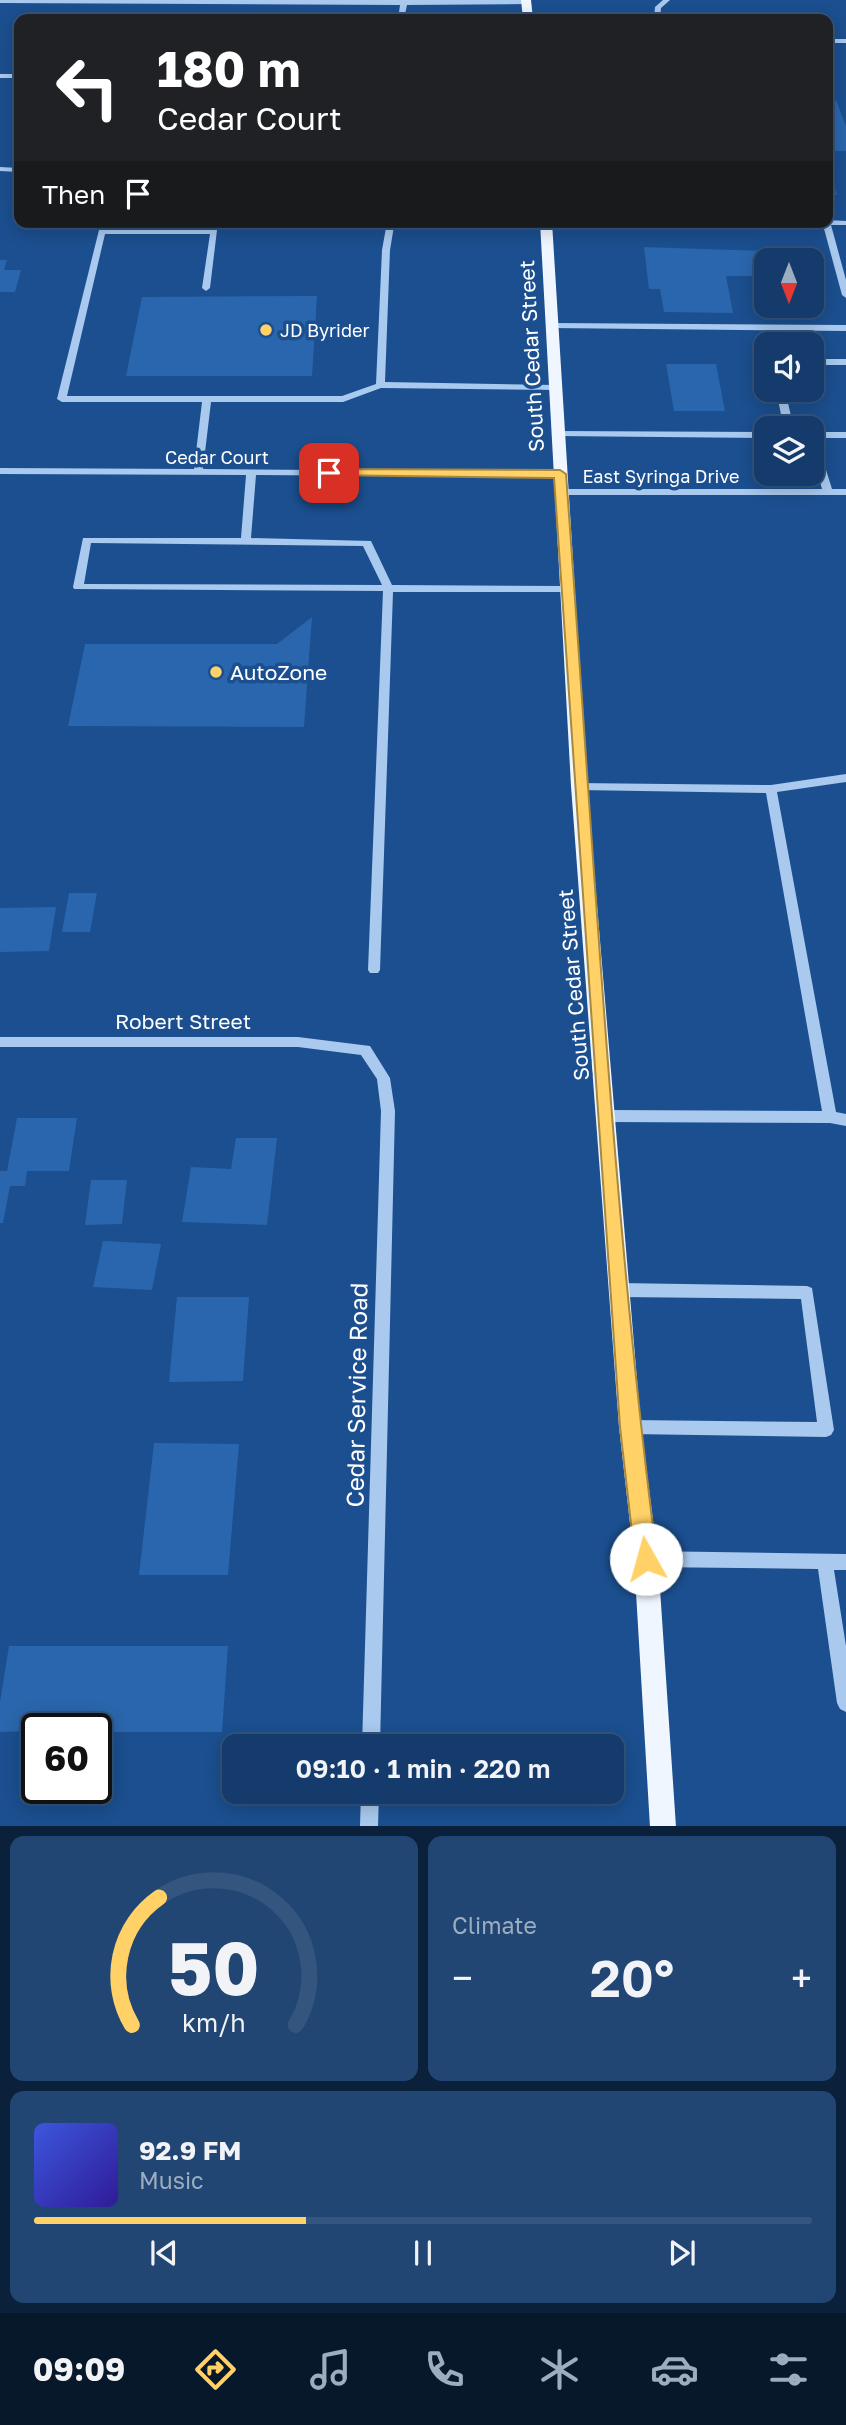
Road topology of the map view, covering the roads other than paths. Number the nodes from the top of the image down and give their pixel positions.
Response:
1 (667, 0) edge
2 (0, 1) edge
3 (526, 1) edge
4 (404, 2) edge
5 (658, 14) edge
6 (389, 228) edge
7 (546, 228) edge
8 (827, 228) edge
9 (206, 288) dead end
10 (846, 295) edge
11 (554, 326) junction
12 (846, 328) edge
13 (824, 362) edge
14 (846, 362) edge
15 (380, 385) junction
16 (555, 388) junction
17 (207, 399) junction
18 (558, 435) junction
19 (754, 435) edge
20 (846, 435) edge
21 (824, 436) edge
22 (0, 471) edge
23 (198, 472) junction
24 (251, 472) junction
25 (824, 478) edge
26 (560, 483) junction
27 (828, 492) junction
28 (846, 492) edge
29 (246, 541) junction
30 (388, 588) junction
31 (566, 589) junction
32 (846, 778) edge
33 (579, 786) junction
34 (771, 789) junction
35 (374, 970) dead end
36 (0, 1042) edge
37 (365, 1049) joint
38 (607, 1116) junction
39 (830, 1117) junction
40 (846, 1120) edge
41 (619, 1290) junction
42 (630, 1427) junction
43 (646, 1559) junction
44 (825, 1561) junction
45 (846, 1562) edge
46 (845, 1694) edge
47 (371, 1734) edge
48 (370, 1804) edge
49 (369, 1826) edge
50 (663, 1826) edge

1 - 5 street
2 - 4 street
3 - 4 street
6 - 15 street
7 - 11 main road, South Cedar Street
8 - 10 street
9 - 17 street
11 - 12 street
11 - 16 main road, South Cedar Street
13 - 14 street
15 - 16 street
15 - 17 street
16 - 18 main road, South Cedar Street
17 - 23 street
18 - 19 street
18 - 26 main road, South Cedar Street
20 - 21 street
22 - 23 street, Cedar Court
23 - 24 street, Cedar Court
24 - 26 street, Cedar Court
24 - 29 street
25 - 27 street
26 - 27 street, East Syringa Drive
26 - 31 main road, South Cedar Street
27 - 28 street, East Syringa Drive
29 - 30 street
29 - 30 street
30 - 31 street
30 - 35 street
31 - 33 main road, South Cedar Street
32 - 34 street
33 - 34 street
33 - 38 main road, South Cedar Street
34 - 39 street
36 - 37 street, Robert Street
37 - 47 street, Cedar Service Road
38 - 39 street
38 - 41 main road, South Cedar Street
39 - 40 street
41 - 42 main road, South Cedar Street
41 - 42 street
42 - 43 main road, South Cedar Street
43 - 44 street
43 - 50 main road, South Cedar Street
44 - 45 street
44 - 46 street
48 - 49 street

